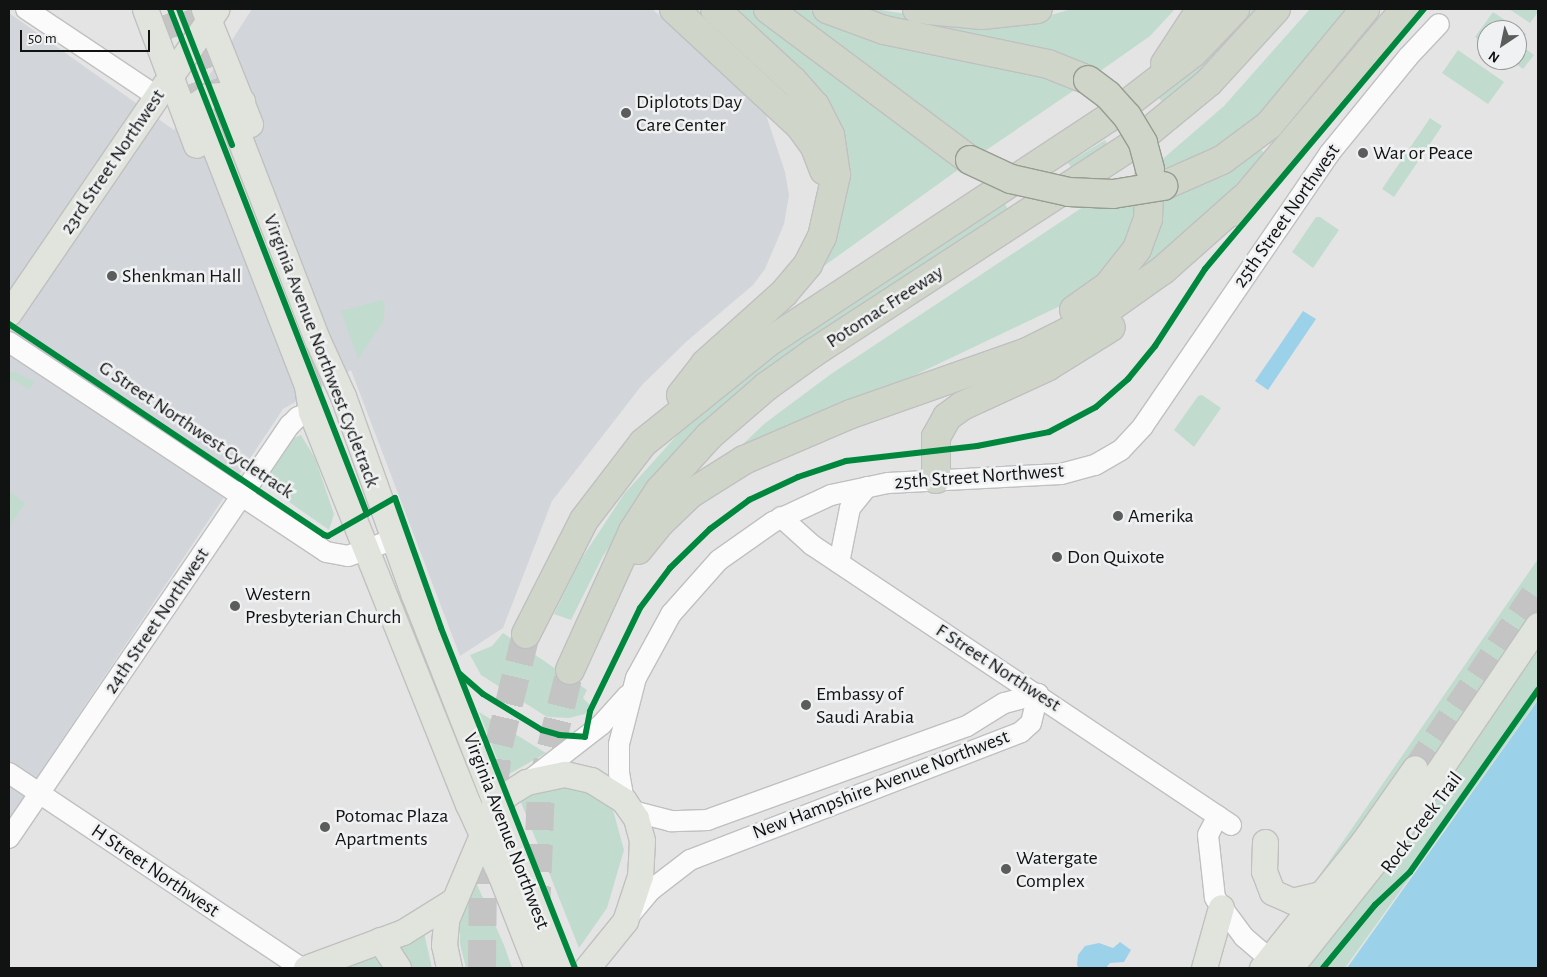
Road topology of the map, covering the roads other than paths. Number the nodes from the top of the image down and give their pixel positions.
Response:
1 (26, 9) edge
2 (674, 9) edge
3 (714, 9) edge
4 (768, 9) edge
5 (826, 9) edge
6 (917, 9) edge
7 (1038, 9) edge
8 (1201, 9) edge
9 (1235, 9) edge
10 (1276, 9) edge
11 (1405, 9) edge
12 (155, 11) edge
13 (210, 13) edge
14 (1361, 13) edge
15 (1439, 24) dead end
16 (164, 87) junction
17 (1136, 96) junction
18 (234, 103) junction
19 (195, 119) junction
20 (1156, 178) junction
21 (1244, 198) junction
22 (827, 218) junction
23 (9, 313) edge
24 (9, 342) edge
25 (311, 412) junction
26 (851, 414) junction
27 (643, 443) junction
28 (936, 480) junction
29 (868, 487) junction
30 (242, 496) junction
31 (781, 517) junction
32 (395, 539) junction
33 (368, 550) junction
34 (839, 563) junction
35 (604, 594) junction
36 (1538, 625) edge
37 (526, 634) tunnel mouth
38 (570, 670) tunnel mouth
39 (631, 692) junction
40 (1038, 694) junction
41 (1415, 768) tunnel mouth
42 (9, 773) edge
43 (530, 780) junction
44 (40, 792) junction
45 (495, 806) junction
46 (628, 806) junction
47 (482, 834) junction
48 (9, 838) edge
49 (1265, 842) dead end
50 (1323, 893) junction
51 (453, 901) junction
52 (1221, 907) junction
53 (625, 921) junction
54 (380, 940) junction
55 (1276, 966) edge
56 (301, 968) edge
57 (306, 968) edge
58 (398, 968) edge
59 (449, 968) edge
60 (537, 968) edge
61 (560, 968) edge
62 (587, 968) edge
63 (1204, 968) edge

1 - 16 street
2 - 22 highway
3 - 22 highway
4 - 20 highway, bridge
5 - 20 highway, bridge
6 - 7 highway
8 - 17 highway
9 - 17 highway, Potomac Freeway
10 - 35 highway, Potomac Freeway
11 - 21 highway
12 - 16 main road, Virginia Avenue Northwest
13 - 16 main road, 23rd Street Northwest
13 - 18 main road, Virginia Avenue Northwest
14 - 20 highway
15 - 28 street, 25th Street Northwest
16 - 19 main road, Virginia Avenue Northwest
16 - 23 main road, 23rd Street Northwest
17 - 27 highway, Potomac Freeway
18 - 19 main road
18 - 32 main road, Virginia Avenue Northwest
19 - 25 main road, Virginia Avenue Northwest
20 - 26 highway
21 - 26 highway
21 - 28 highway
22 - 27 highway
24 - 30 street
25 - 30 street, 24th Street Northwest
25 - 33 main road, Virginia Avenue Northwest
26 - 35 highway
27 - 37 highway, Potomac Freeway
28 - 29 street, 25th Street Northwest
29 - 31 street, 25th Street Northwest
29 - 34 street
30 - 33 street
30 - 44 street, 24th Street Northwest
31 - 34 street, F Street Northwest
31 - 39 street, 25th Street Northwest
32 - 33 street
32 - 45 main road, Virginia Avenue Northwest
33 - 47 main road, Virginia Avenue Northwest
34 - 40 street, F Street Northwest
35 - 38 highway, Potomac Freeway
36 - 55 main road
39 - 43 street, 25th Street Northwest
39 - 46 street, 25th Street Northwest
40 - 46 street, New Hampshire Avenue Northwest
40 - 52 street, F Street Northwest
40 - 53 street, New Hampshire Avenue Northwest
41 - 50 main road
42 - 44 street, H Street Northwest
43 - 45 main road
43 - 46 main road
44 - 48 street, 24th Street Northwest
44 - 56 street, H Street Northwest
45 - 47 main road
45 - 61 main road, Virginia Avenue Northwest
46 - 53 main road
47 - 51 main road
47 - 60 main road, Virginia Avenue Northwest
49 - 50 main road
50 - 55 main road
51 - 54 main road
51 - 59 main road
52 - 55 street, F Street Northwest
52 - 63 main road
53 - 62 main road
54 - 57 main road
54 - 58 main road

